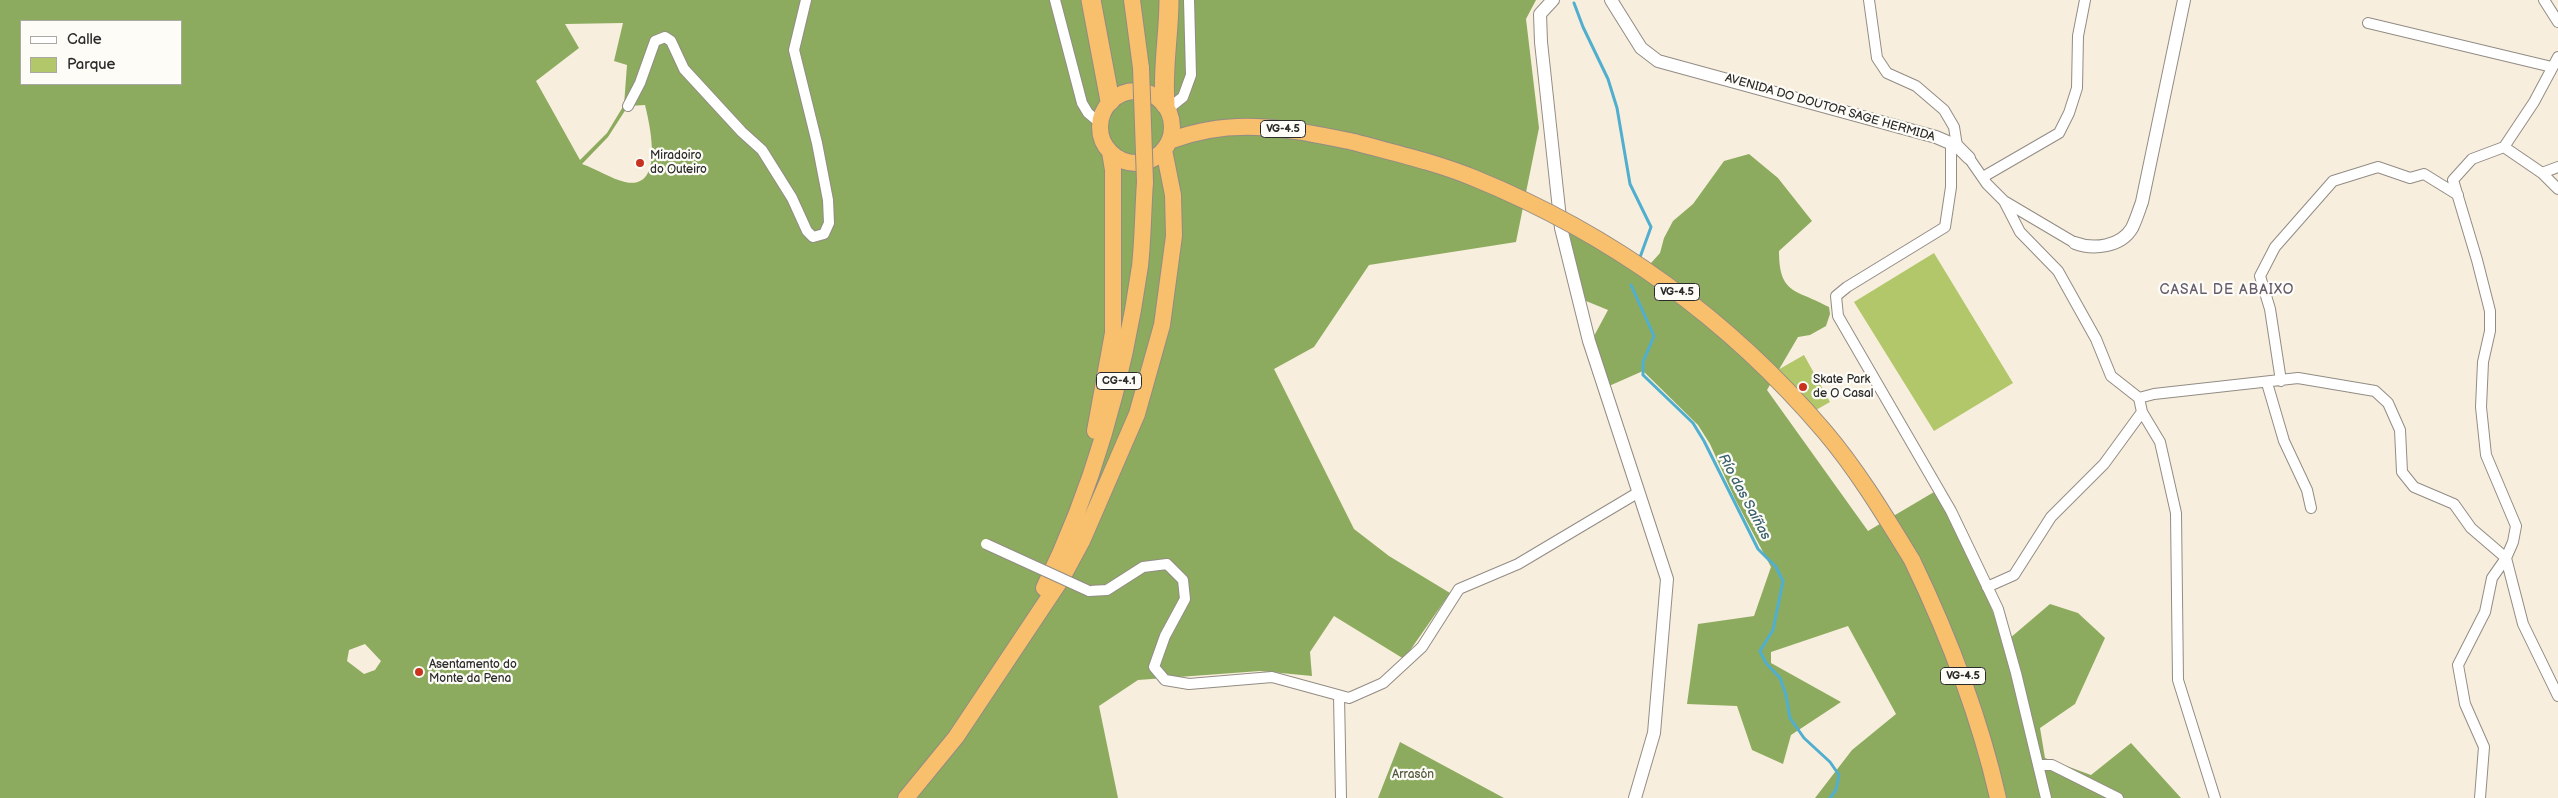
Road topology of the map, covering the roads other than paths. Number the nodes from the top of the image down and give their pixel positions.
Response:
1 (806, 0) edge
2 (1055, 0) edge
3 (1091, 0) edge
4 (1132, 0) edge
5 (1170, 0) edge
6 (1189, 0) edge
7 (1553, 0) edge
8 (1612, 0) edge
9 (1869, 0) edge
10 (2085, 0) edge
11 (2184, 0) edge
12 (2544, 0) edge
13 (2558, 22) edge
14 (2368, 23) dead end
15 (2558, 57) edge
16 (2552, 67) junction
17 (1110, 101) junction
18 (628, 106) dead end
19 (1168, 111) junction
20 (1100, 123) junction
21 (1212, 128) junction
22 (1166, 145) junction
23 (1954, 145) junction
24 (2504, 147) junction
25 (1110, 152) junction
26 (1969, 158) joint
27 (2558, 167) edge
28 (2542, 173) junction
29 (1983, 177) junction
30 (2558, 190) edge
31 (2458, 196) junction
32 (2004, 200) junction
33 (2074, 243) joint
34 (2281, 381) junction
35 (2267, 383) junction
36 (2139, 398) junction
37 (2142, 412) junction
38 (1639, 492) junction
39 (2311, 508) dead end
40 (986, 544) dead end
41 (2506, 558) junction
42 (1053, 570) junction
43 (1987, 587) junction
44 (1013, 651) junction
45 (1339, 696) junction
46 (2558, 696) edge
47 (2038, 765) junction
48 (906, 798) edge
49 (1341, 798) edge
50 (1635, 798) edge
51 (1998, 798) edge
52 (2046, 798) edge
53 (2118, 798) edge
54 (2215, 798) edge
55 (2480, 798) edge

1 - 18 street
2 - 20 street
3 - 17 highway
4 - 42 highway, CG-4.1, bridge
5 - 19 highway
6 - 19 street
7 - 38 street
8 - 23 street, AVENIDA DO DOUTOR SAGE HERMIDA
9 - 23 street
10 - 29 street
11 - 33 street, AVENIDA DO DOUTOR SAGE HERMIDA
12 - 13 street
14 - 16 street
15 - 16 street
16 - 24 street
17 - 19 highway
17 - 20 highway
19 - 21 highway
19 - 22 highway
20 - 25 highway
21 - 22 highway
21 - 51 highway, VG-4.5, bridge
22 - 25 highway
22 - 44 highway
23 - 26 street, AVENIDA DO DOUTOR SAGE HERMIDA
23 - 43 street
24 - 28 street
24 - 31 street
25 - 42 highway
26 - 29 street, AVENIDA DO DOUTOR SAGE HERMIDA
27 - 28 street
28 - 30 street
29 - 32 street, AVENIDA DO DOUTOR SAGE HERMIDA
31 - 34 street
31 - 41 street
32 - 33 street, AVENIDA DO DOUTOR SAGE HERMIDA
32 - 36 street
34 - 35 street
34 - 41 street
35 - 36 street
35 - 39 street
36 - 37 street
37 - 43 street
37 - 54 street
38 - 45 street
38 - 50 street
40 - 45 street, bridge
41 - 46 street
41 - 55 street
42 - 44 highway, CG-4.1
43 - 47 street
44 - 48 highway, CG-4.1
45 - 49 street
47 - 52 street
47 - 53 street

